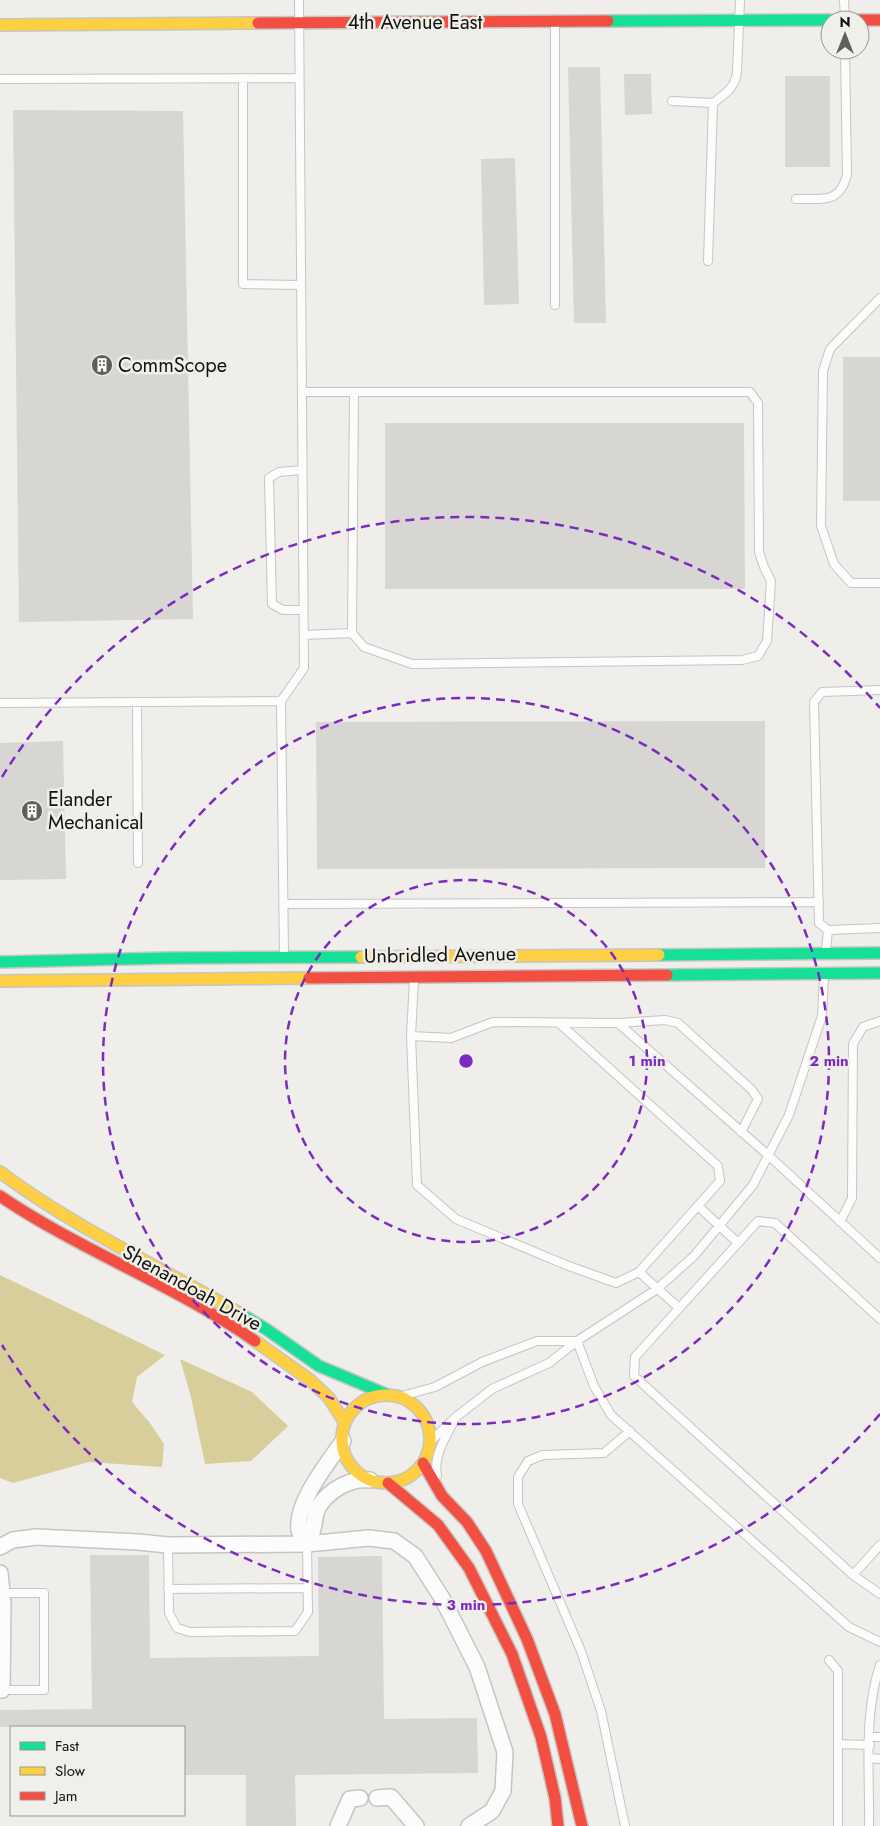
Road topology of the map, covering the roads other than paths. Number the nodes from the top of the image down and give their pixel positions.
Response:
1 (299, 0) edge
2 (740, 0) edge
3 (740, 20) junction
4 (820, 20) edge
5 (555, 22) junction
6 (299, 23) junction
7 (0, 25) edge
8 (845, 60) edge
9 (242, 78) junction
10 (299, 78) junction
11 (0, 79) edge
12 (672, 101) dead end
13 (713, 103) junction
14 (796, 199) dead end
15 (708, 261) dead end
16 (301, 285) junction
17 (880, 298) edge
18 (555, 305) dead end
19 (302, 392) junction
20 (354, 392) junction
21 (302, 470) junction
22 (880, 582) edge
23 (304, 610) junction
24 (352, 633) junction
25 (304, 635) junction
26 (880, 690) edge
27 (282, 701) junction
28 (137, 702) junction
29 (0, 703) edge
30 (138, 863) dead end
31 (819, 902) junction
32 (282, 904) junction
33 (880, 928) edge
34 (828, 930) junction
35 (880, 953) edge
36 (0, 962) edge
37 (825, 963) junction
38 (284, 968) junction
39 (880, 974) edge
40 (414, 978) junction
41 (0, 981) edge
42 (880, 1020) edge
43 (559, 1023) junction
44 (618, 1023) junction
45 (411, 1036) junction
46 (741, 1132) junction
47 (768, 1155) junction
48 (0, 1172) edge
49 (0, 1196) edge
50 (698, 1206) junction
51 (840, 1222) junction
52 (719, 1226) junction
53 (738, 1243) junction
54 (880, 1258) edge
55 (639, 1272) junction
56 (657, 1289) junction
57 (678, 1307) junction
58 (880, 1319) edge
59 (576, 1341) junction
60 (393, 1396) junction
61 (456, 1417) junction
62 (345, 1424) junction
63 (630, 1431) junction
64 (343, 1441) junction
65 (430, 1442) junction
66 (423, 1463) junction
67 (370, 1480) junction
68 (388, 1483) junction
69 (442, 1496) junction
70 (311, 1504) junction
71 (307, 1544) junction
72 (168, 1545) junction
73 (880, 1545) edge
74 (0, 1547) edge
75 (0, 1573) edge
76 (853, 1575) junction
77 (307, 1588) junction
78 (168, 1589) junction
79 (2, 1593) junction
80 (880, 1594) edge
81 (880, 1642) edge
82 (829, 1660) dead end
83 (880, 1665) edge
84 (1, 1690) edge
85 (880, 1737) edge
86 (870, 1741) junction
87 (838, 1744) junction
88 (870, 1758) junction
89 (880, 1758) edge
90 (360, 1798) dead end
91 (377, 1798) dead end
92 (338, 1826) edge
93 (416, 1826) edge
94 (469, 1826) edge
95 (558, 1826) edge
96 (582, 1826) edge
97 (625, 1826) edge
98 (838, 1826) edge
99 (870, 1826) edge

1 - 6 lane
2 - 3 lane
3 - 4 street, 4th Avenue East
3 - 5 street, 4th Avenue East
3 - 13 lane
5 - 6 street, 4th Avenue East
5 - 18 lane
6 - 7 street, 4th Avenue East
6 - 10 lane
8 - 14 lane
9 - 10 lane
9 - 11 lane
9 - 16 lane
10 - 16 lane
12 - 13 lane
13 - 15 lane
16 - 19 lane
17 - 22 lane
19 - 20 lane
19 - 21 lane
20 - 24 lane
20 - 24 lane
21 - 23 lane
21 - 23 lane
23 - 25 lane
24 - 25 lane
25 - 27 lane
26 - 31 lane
27 - 28 lane
27 - 32 lane
28 - 29 lane
28 - 30 lane
31 - 32 lane
31 - 34 lane
32 - 38 lane
33 - 34 lane
34 - 37 lane
35 - 37 street, Unbridled Avenue
36 - 38 street, Unbridled Avenue
37 - 38 street, Unbridled Avenue
37 - 39 street, Unbridled Avenue
37 - 40 street, Unbridled Avenue
37 - 47 lane
38 - 40 street, Unbridled Avenue
38 - 41 street, Unbridled Avenue
40 - 45 lane
42 - 51 lane
43 - 44 lane
43 - 45 lane
43 - 50 lane
44 - 46 lane
44 - 46 lane
45 - 55 lane
46 - 47 lane
47 - 51 lane
47 - 52 lane
48 - 60 street, Shenandoah Drive
49 - 62 street, Shenandoah Drive
50 - 52 lane
50 - 55 lane
51 - 54 lane
52 - 53 lane
52 - 56 lane
53 - 57 lane
53 - 58 lane
55 - 56 lane
56 - 57 lane
56 - 59 lane
57 - 76 lane
59 - 60 lane
59 - 61 lane
59 - 63 lane
60 - 62 street
60 - 65 street
61 - 65 lane
61 - 69 lane
62 - 64 street
63 - 81 lane
63 - 97 lane
64 - 67 street
64 - 70 street
65 - 66 street
66 - 68 street
66 - 69 street
67 - 68 street
67 - 70 street
68 - 95 street
69 - 96 street
70 - 71 street
71 - 72 street
71 - 77 lane
71 - 94 street
72 - 74 street
72 - 78 lane
73 - 76 lane
75 - 79 street
76 - 80 lane
77 - 78 lane
77 - 78 lane
79 - 84 street
79 - 84 lane
82 - 87 lane
83 - 86 lane
85 - 86 lane
86 - 87 lane
86 - 88 lane
87 - 98 lane
88 - 89 lane
88 - 99 lane
90 - 92 street
91 - 93 street

